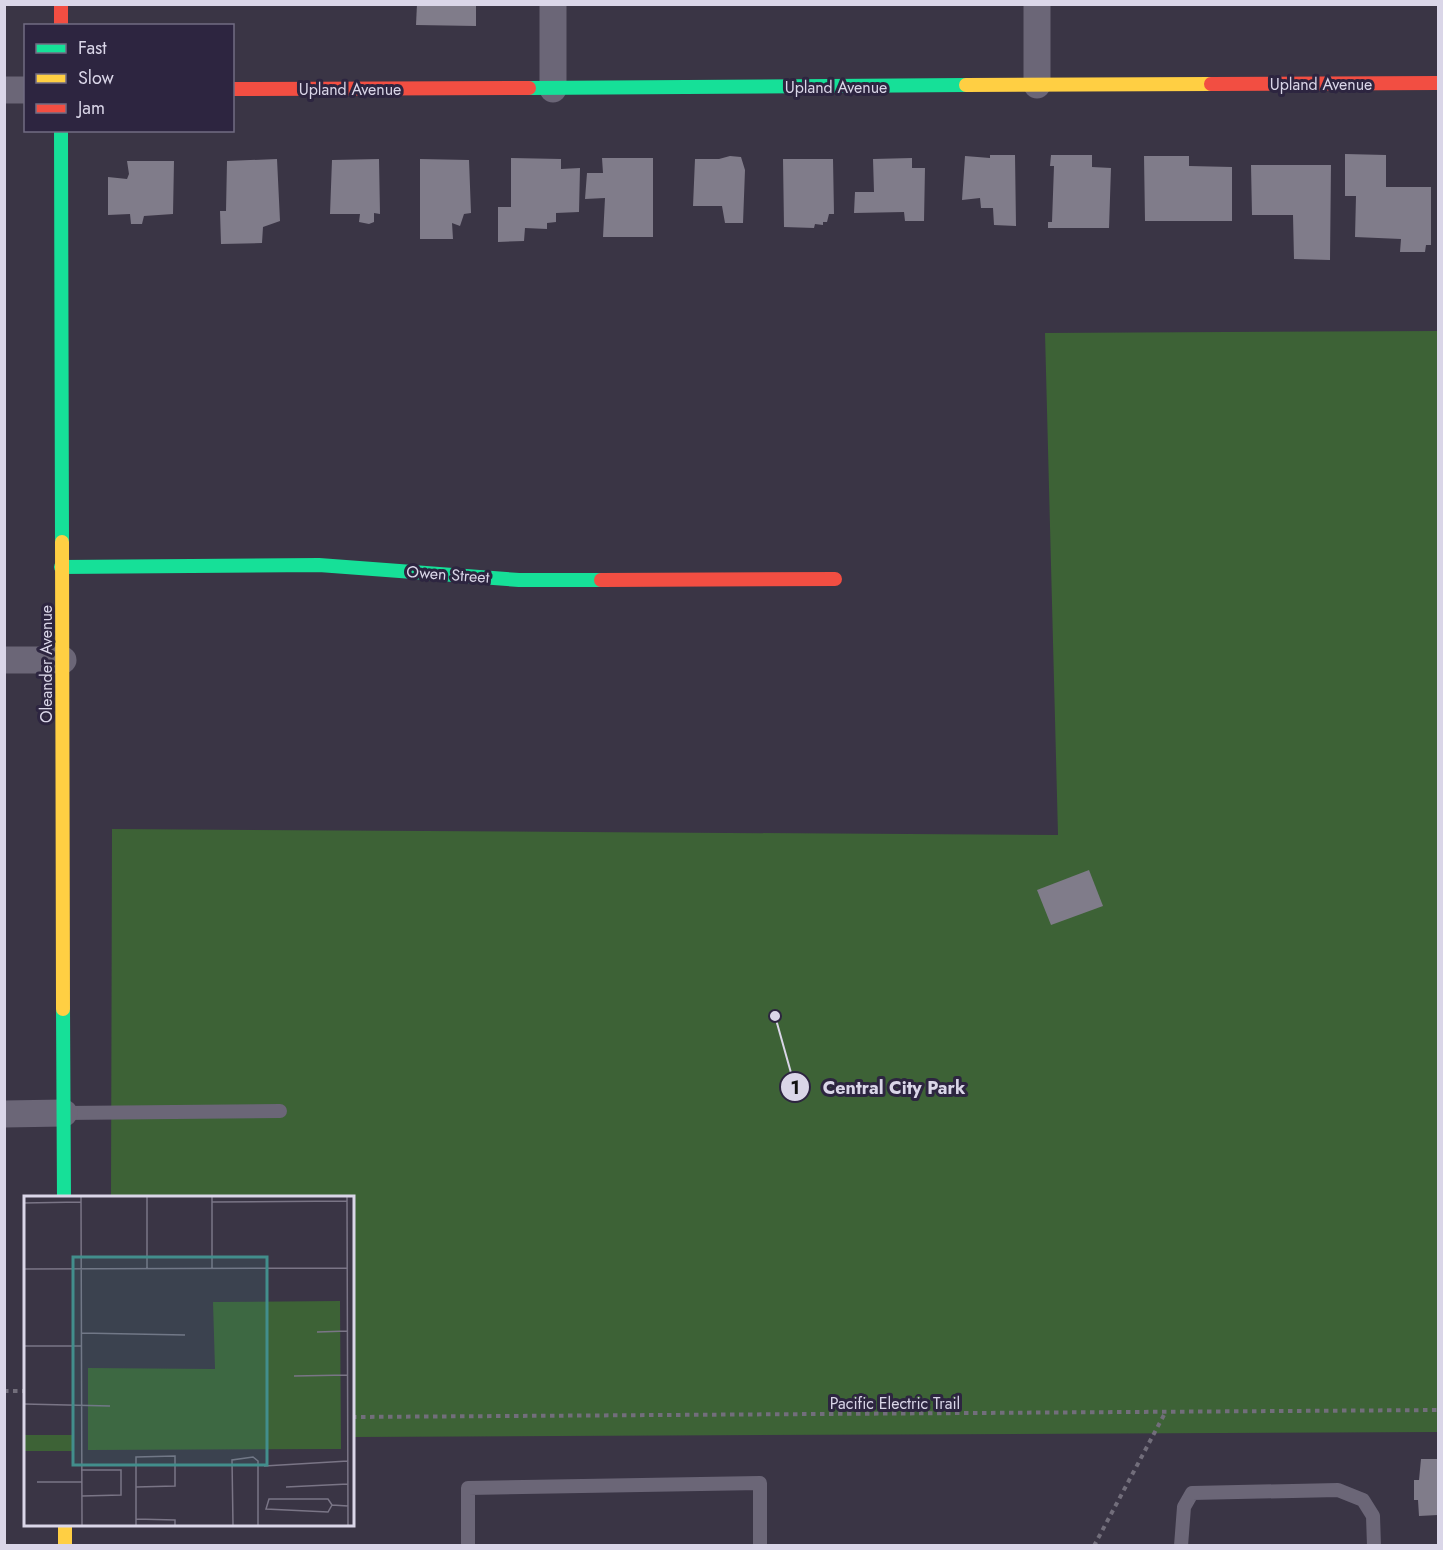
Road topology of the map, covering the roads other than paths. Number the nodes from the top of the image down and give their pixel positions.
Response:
1 (61, 4) edge
2 (553, 4) edge
3 (1037, 4) edge
4 (61, 24) edge
5 (1438, 83) edge
6 (1037, 85) junction
7 (553, 88) junction
8 (234, 89) edge
9 (4, 90) edge
10 (24, 90) edge
11 (61, 132) edge
12 (62, 567) junction
13 (834, 579) dead end
14 (4, 660) edge
15 (63, 660) junction
16 (280, 1111) dead end
17 (64, 1113) junction
18 (4, 1114) edge
19 (64, 1196) edge
20 (65, 1526) edge
21 (65, 1545) edge
22 (468, 1545) edge
23 (760, 1545) edge
24 (1181, 1545) edge
25 (1374, 1545) edge

1 - 4 street
2 - 7 street
3 - 6 street
5 - 6 street, Upland Avenue
6 - 7 street, Upland Avenue
7 - 8 street, Upland Avenue
9 - 10 street
11 - 12 street, Oleander Avenue
12 - 13 street, Owen Street
12 - 15 street, Oleander Avenue
14 - 15 street
15 - 17 street, Oleander Avenue
16 - 17 lane
17 - 18 street
17 - 19 street, Oleander Avenue
20 - 21 street
22 - 23 lane
24 - 25 lane

